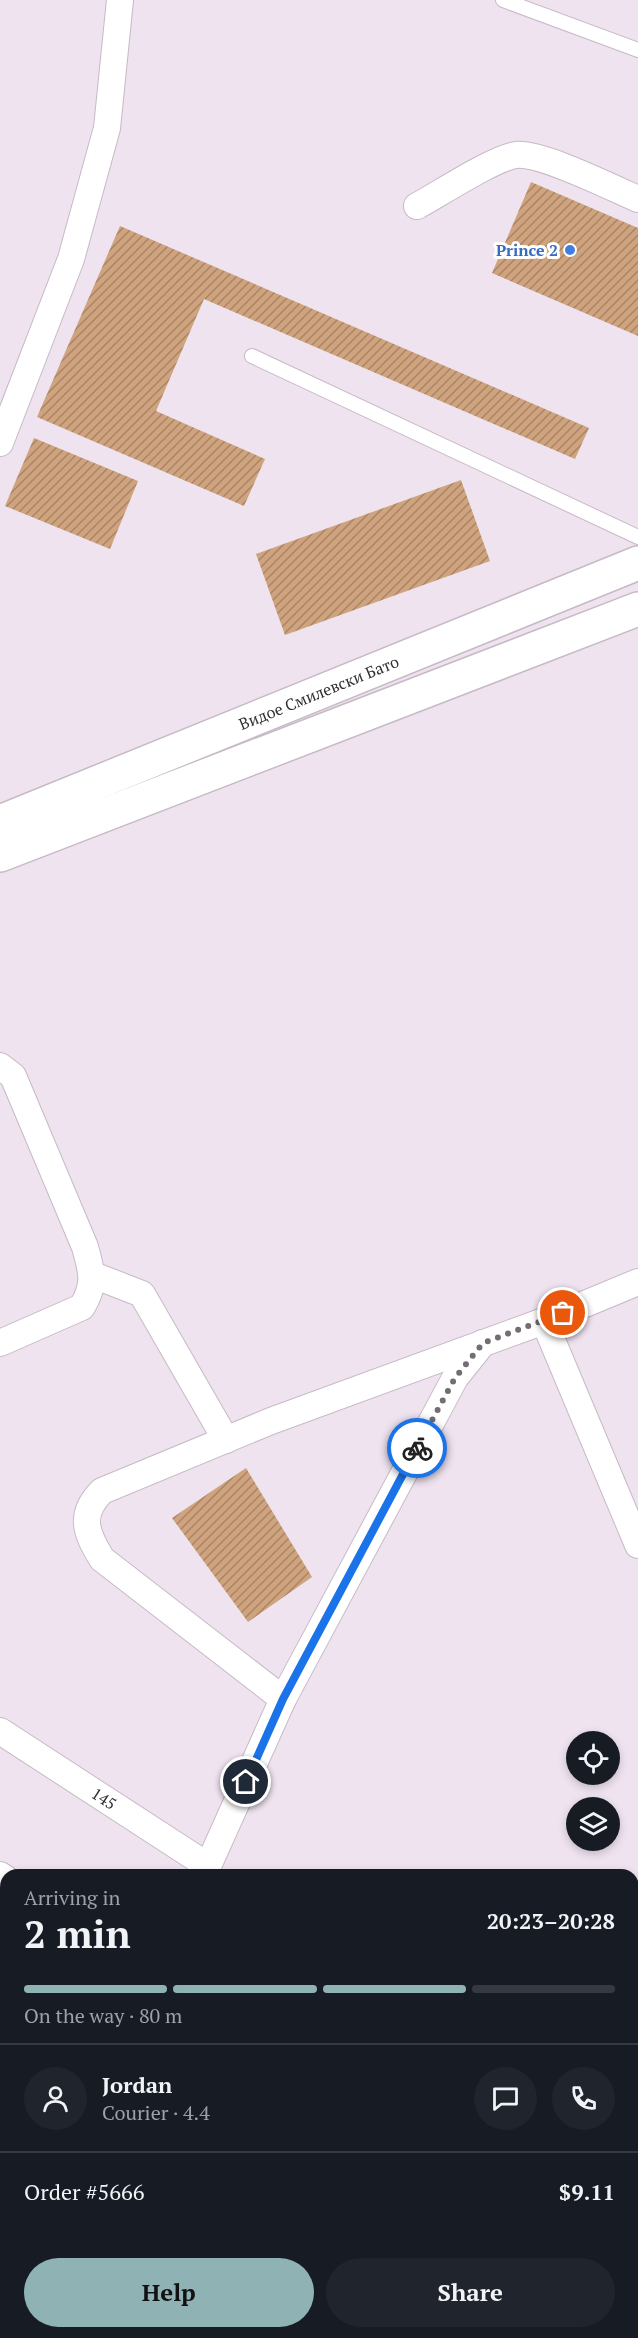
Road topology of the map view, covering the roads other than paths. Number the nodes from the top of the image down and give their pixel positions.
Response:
1 (120, 0) edge
2 (503, 0) edge
3 (638, 50) edge
4 (638, 199) edge
5 (417, 206) dead end
6 (252, 356) dead end
7 (0, 443) edge
8 (638, 537) edge
9 (638, 563) edge
10 (638, 609) edge
11 (0, 822) edge
12 (0, 855) edge
13 (0, 1066) edge
14 (93, 1275) junction
15 (638, 1282) edge
16 (544, 1320) junction
17 (0, 1343) edge
18 (483, 1343) junction
19 (226, 1440) junction
20 (638, 1545) edge
21 (283, 1699) junction
22 (0, 1731) edge
23 (205, 1869) edge
24 (206, 1869) edge

1 - 7 street
2 - 3 lane
4 - 5 street
6 - 8 lane
9 - 11 street, Видое Смилевски Бато
10 - 12 street
13 - 14 street
14 - 17 street
14 - 19 street
15 - 16 street
16 - 18 street
16 - 20 street
18 - 19 street
18 - 21 street
19 - 21 street
21 - 24 street
22 - 23 street, 145

